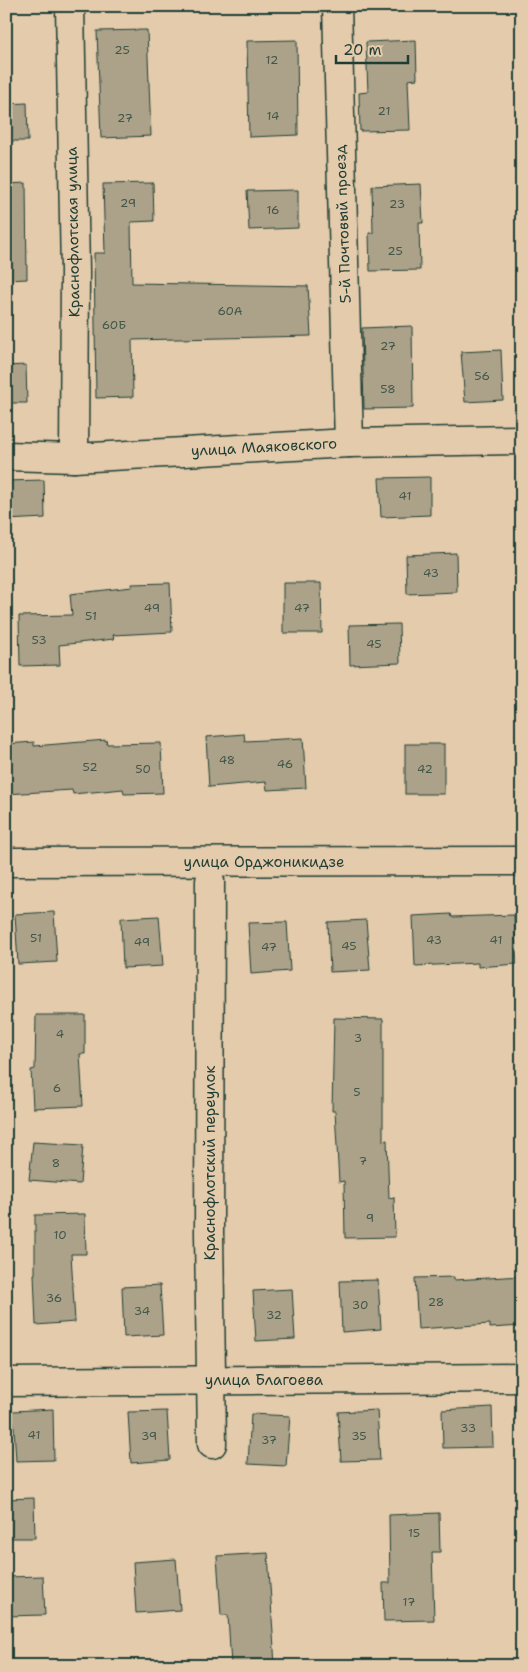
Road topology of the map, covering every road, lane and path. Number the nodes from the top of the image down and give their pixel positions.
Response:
1 (70, 6) edge
2 (337, 6) edge
3 (522, 440) edge
4 (349, 443) junction
5 (6, 456) edge
6 (74, 458) junction
7 (522, 861) edge
8 (6, 862) edge
9 (210, 881) dead end
10 (522, 1378) edge
11 (211, 1380) junction
12 (6, 1382) edge
13 (212, 1444) dead end

1 - 6 street, Краснофлотская улица
2 - 4 street, 5-й Почтовый проезд
3 - 4 street, улица Маяковского
4 - 6 street, улица Маяковского
5 - 6 street, улица Маяковского
7 - 8 street, улица Орджоникидзе
9 - 11 street, Краснофлотский переулок
10 - 11 street, улица Благоева
11 - 12 street, улица Благоева
11 - 13 street, Краснофлотский переулок

